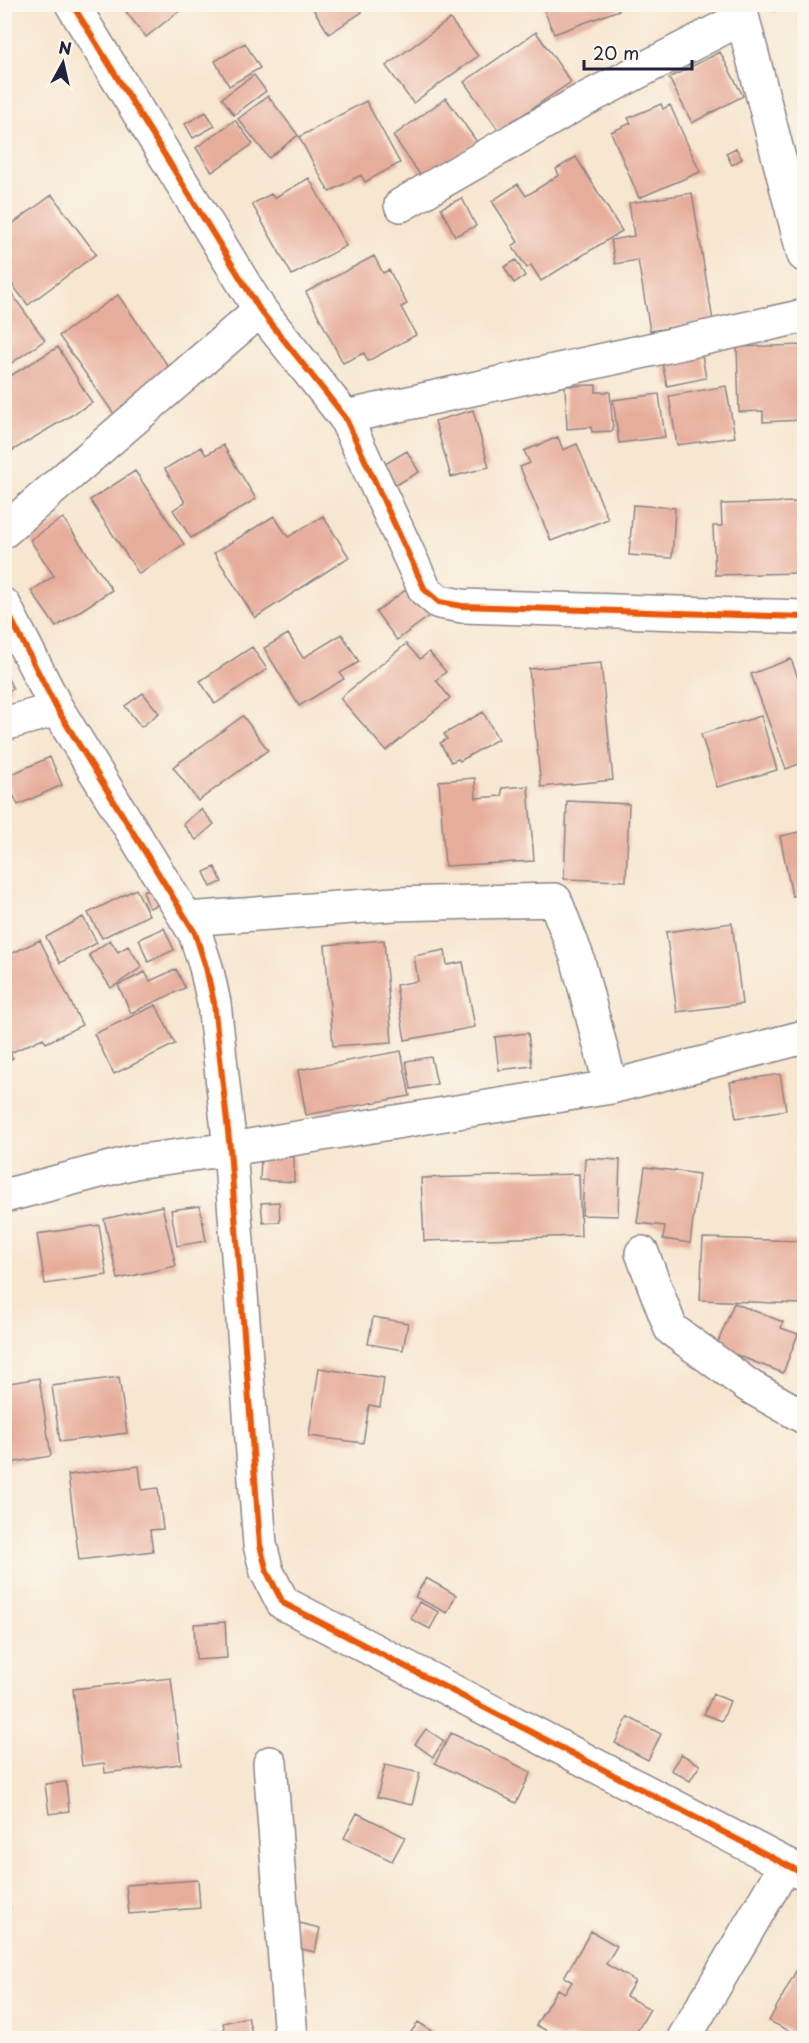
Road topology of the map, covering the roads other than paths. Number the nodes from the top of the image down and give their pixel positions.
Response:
1 (72, 4) edge
2 (741, 11) edge
3 (401, 205) dead end
4 (804, 255) edge
5 (260, 310) junction
6 (804, 316) edge
7 (345, 417) junction
8 (4, 531) edge
9 (4, 605) edge
10 (804, 617) edge
11 (57, 709) junction
12 (4, 724) edge
13 (186, 919) junction
14 (804, 1037) edge
15 (611, 1087) junction
16 (231, 1149) junction
17 (4, 1196) edge
18 (642, 1253) dead end
19 (804, 1417) edge
20 (270, 1762) dead end
21 (795, 1869) edge
22 (291, 2038) edge
23 (684, 2038) edge

1 - 5 street
2 - 3 street
2 - 4 street
5 - 7 street
5 - 8 street
6 - 7 street
7 - 10 street
9 - 11 street
11 - 12 street
11 - 13 street
13 - 15 street
13 - 16 street
14 - 15 street
15 - 16 street
16 - 17 street
16 - 21 street
18 - 19 street
20 - 22 street
21 - 23 street

